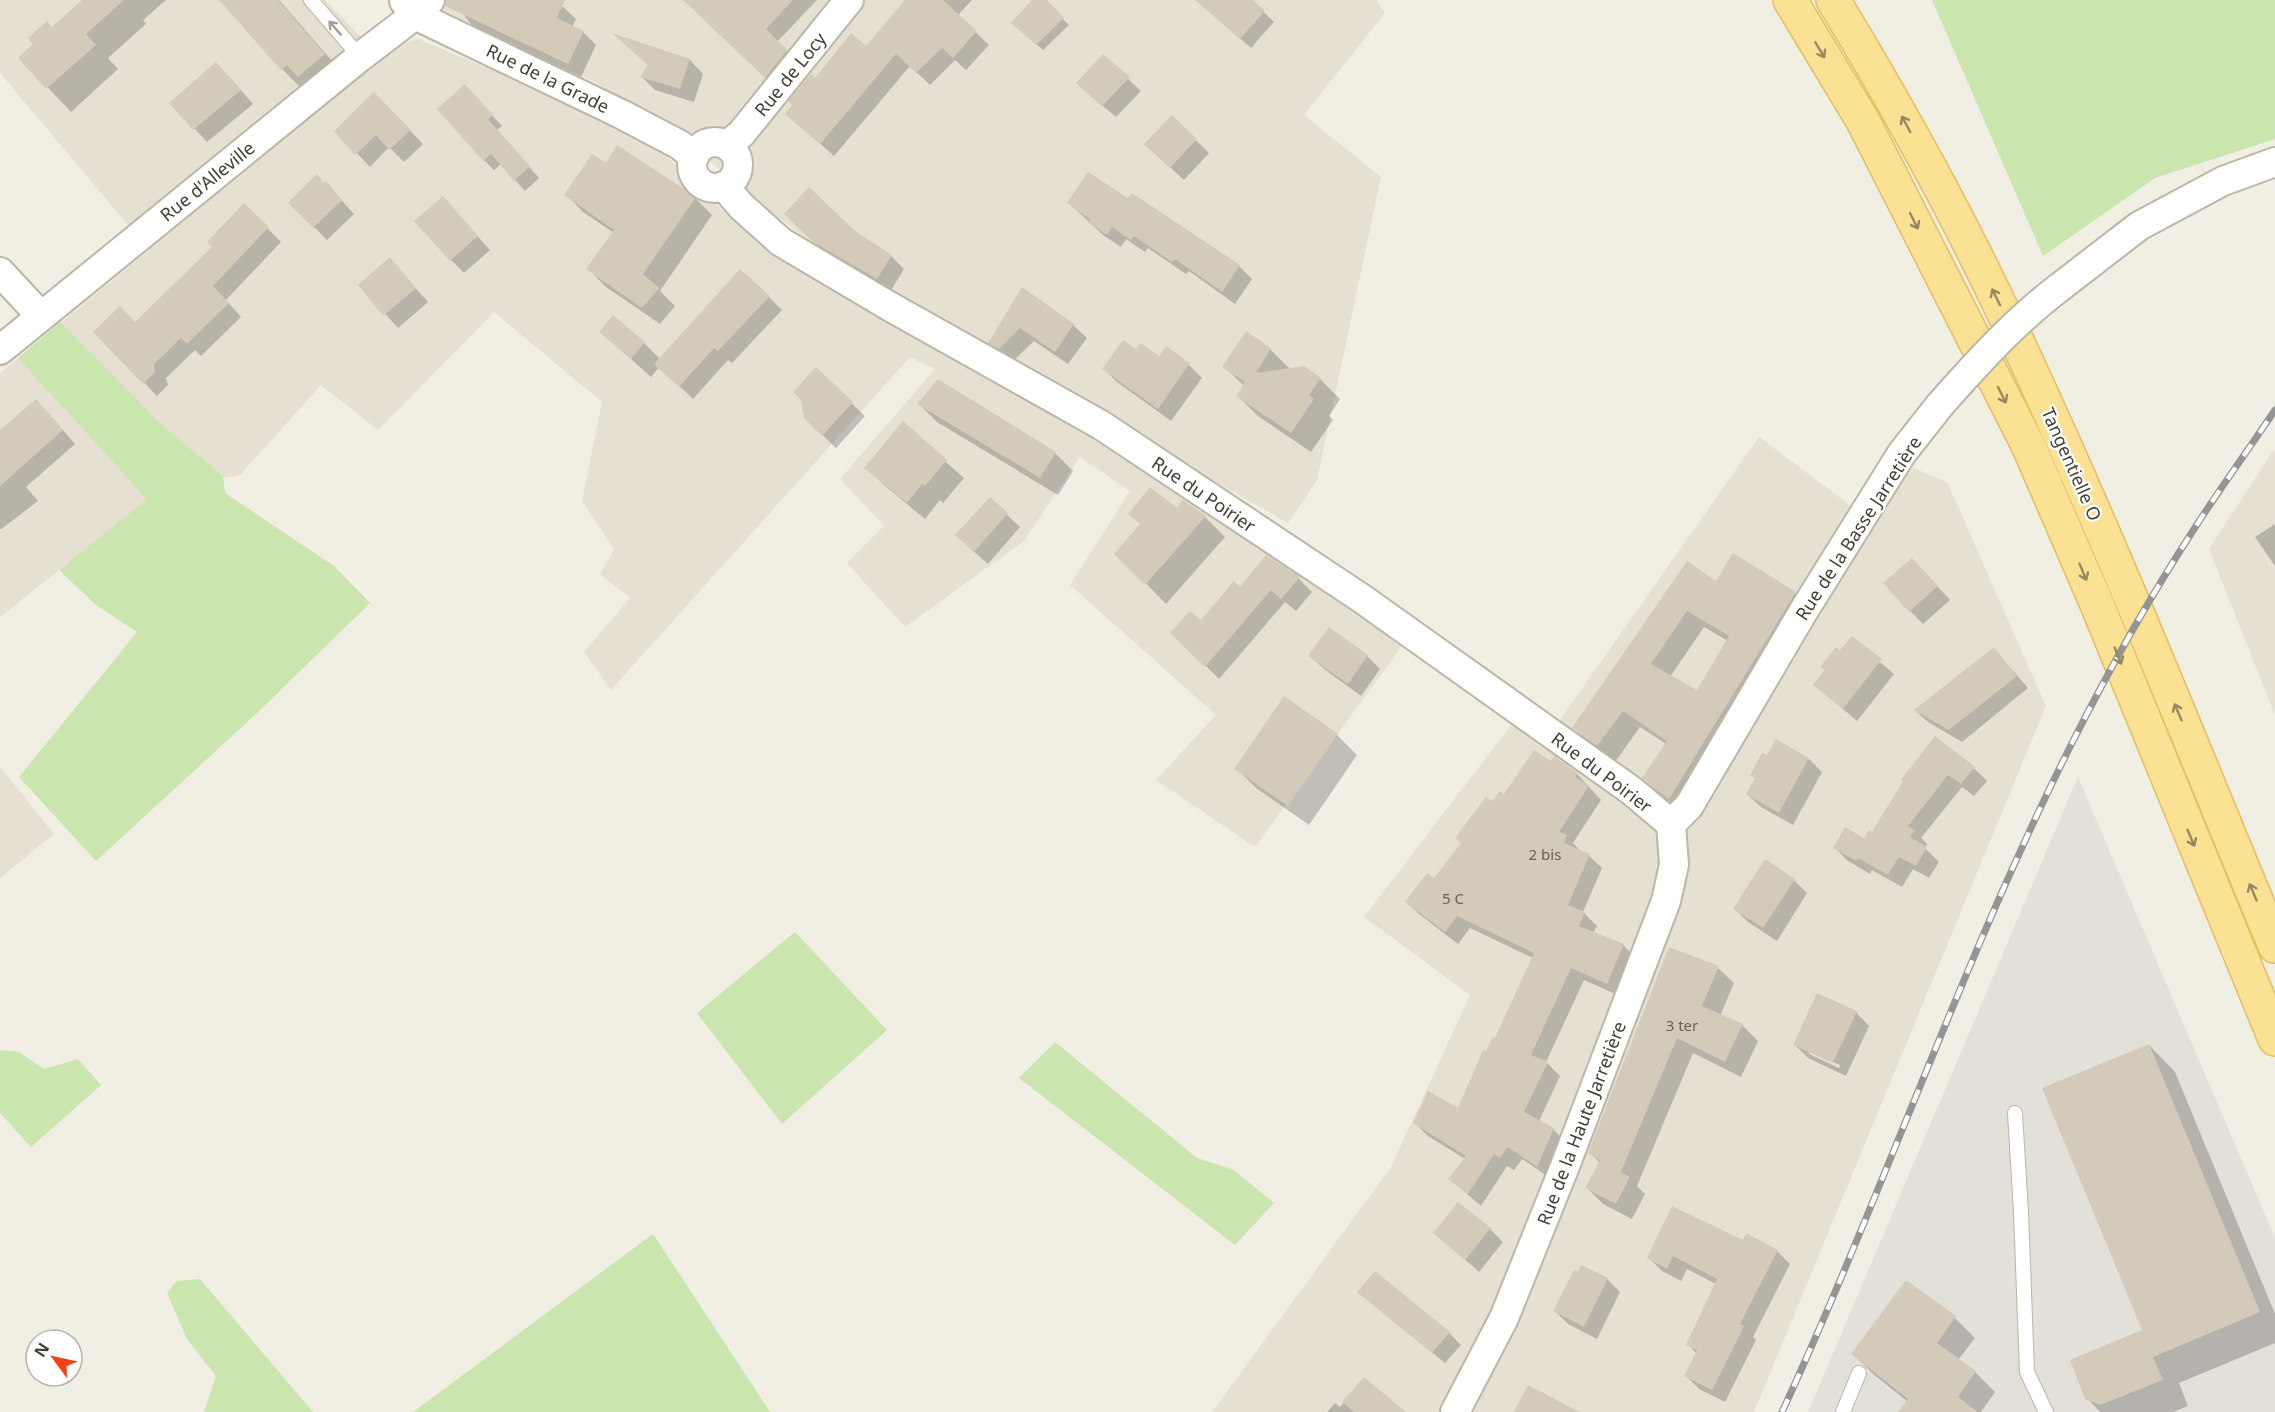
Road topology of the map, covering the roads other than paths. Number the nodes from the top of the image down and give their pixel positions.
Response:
1 (310, 0) edge
2 (849, 0) edge
3 (1790, 0) edge
4 (1833, 0) edge
5 (416, 5) edge
6 (360, 57) junction
7 (728, 145) junction
8 (694, 157) junction
9 (2275, 162) edge
10 (724, 186) junction
11 (0, 272) edge
12 (41, 316) junction
13 (0, 350) edge
14 (1671, 824) junction
15 (2275, 946) edge
16 (2275, 1039) edge
17 (2015, 1113) dead end
18 (1859, 1373) dead end
19 (1455, 1412) edge
20 (1843, 1412) edge
21 (2046, 1412) edge

6 -> 1 lane
2 - 7 street, Rue de Locy
3 -> 16 main road, Tangentielle O
15 -> 4 main road, Tangentielle O
5 - 6 street, Rue d'Alleville
5 - 8 street, Rue de la Grade
6 - 12 street, Rue d'Alleville
7 - 8 street
7 - 10 street
8 - 10 street
9 - 14 street, Rue de la Basse Jarretière, bridge
10 - 14 street, Rue du Poirier
11 - 12 street
12 - 13 street, Rue d'Alleville
14 - 19 street, Rue de la Haute Jarretière
17 - 21 lane
18 - 20 lane

